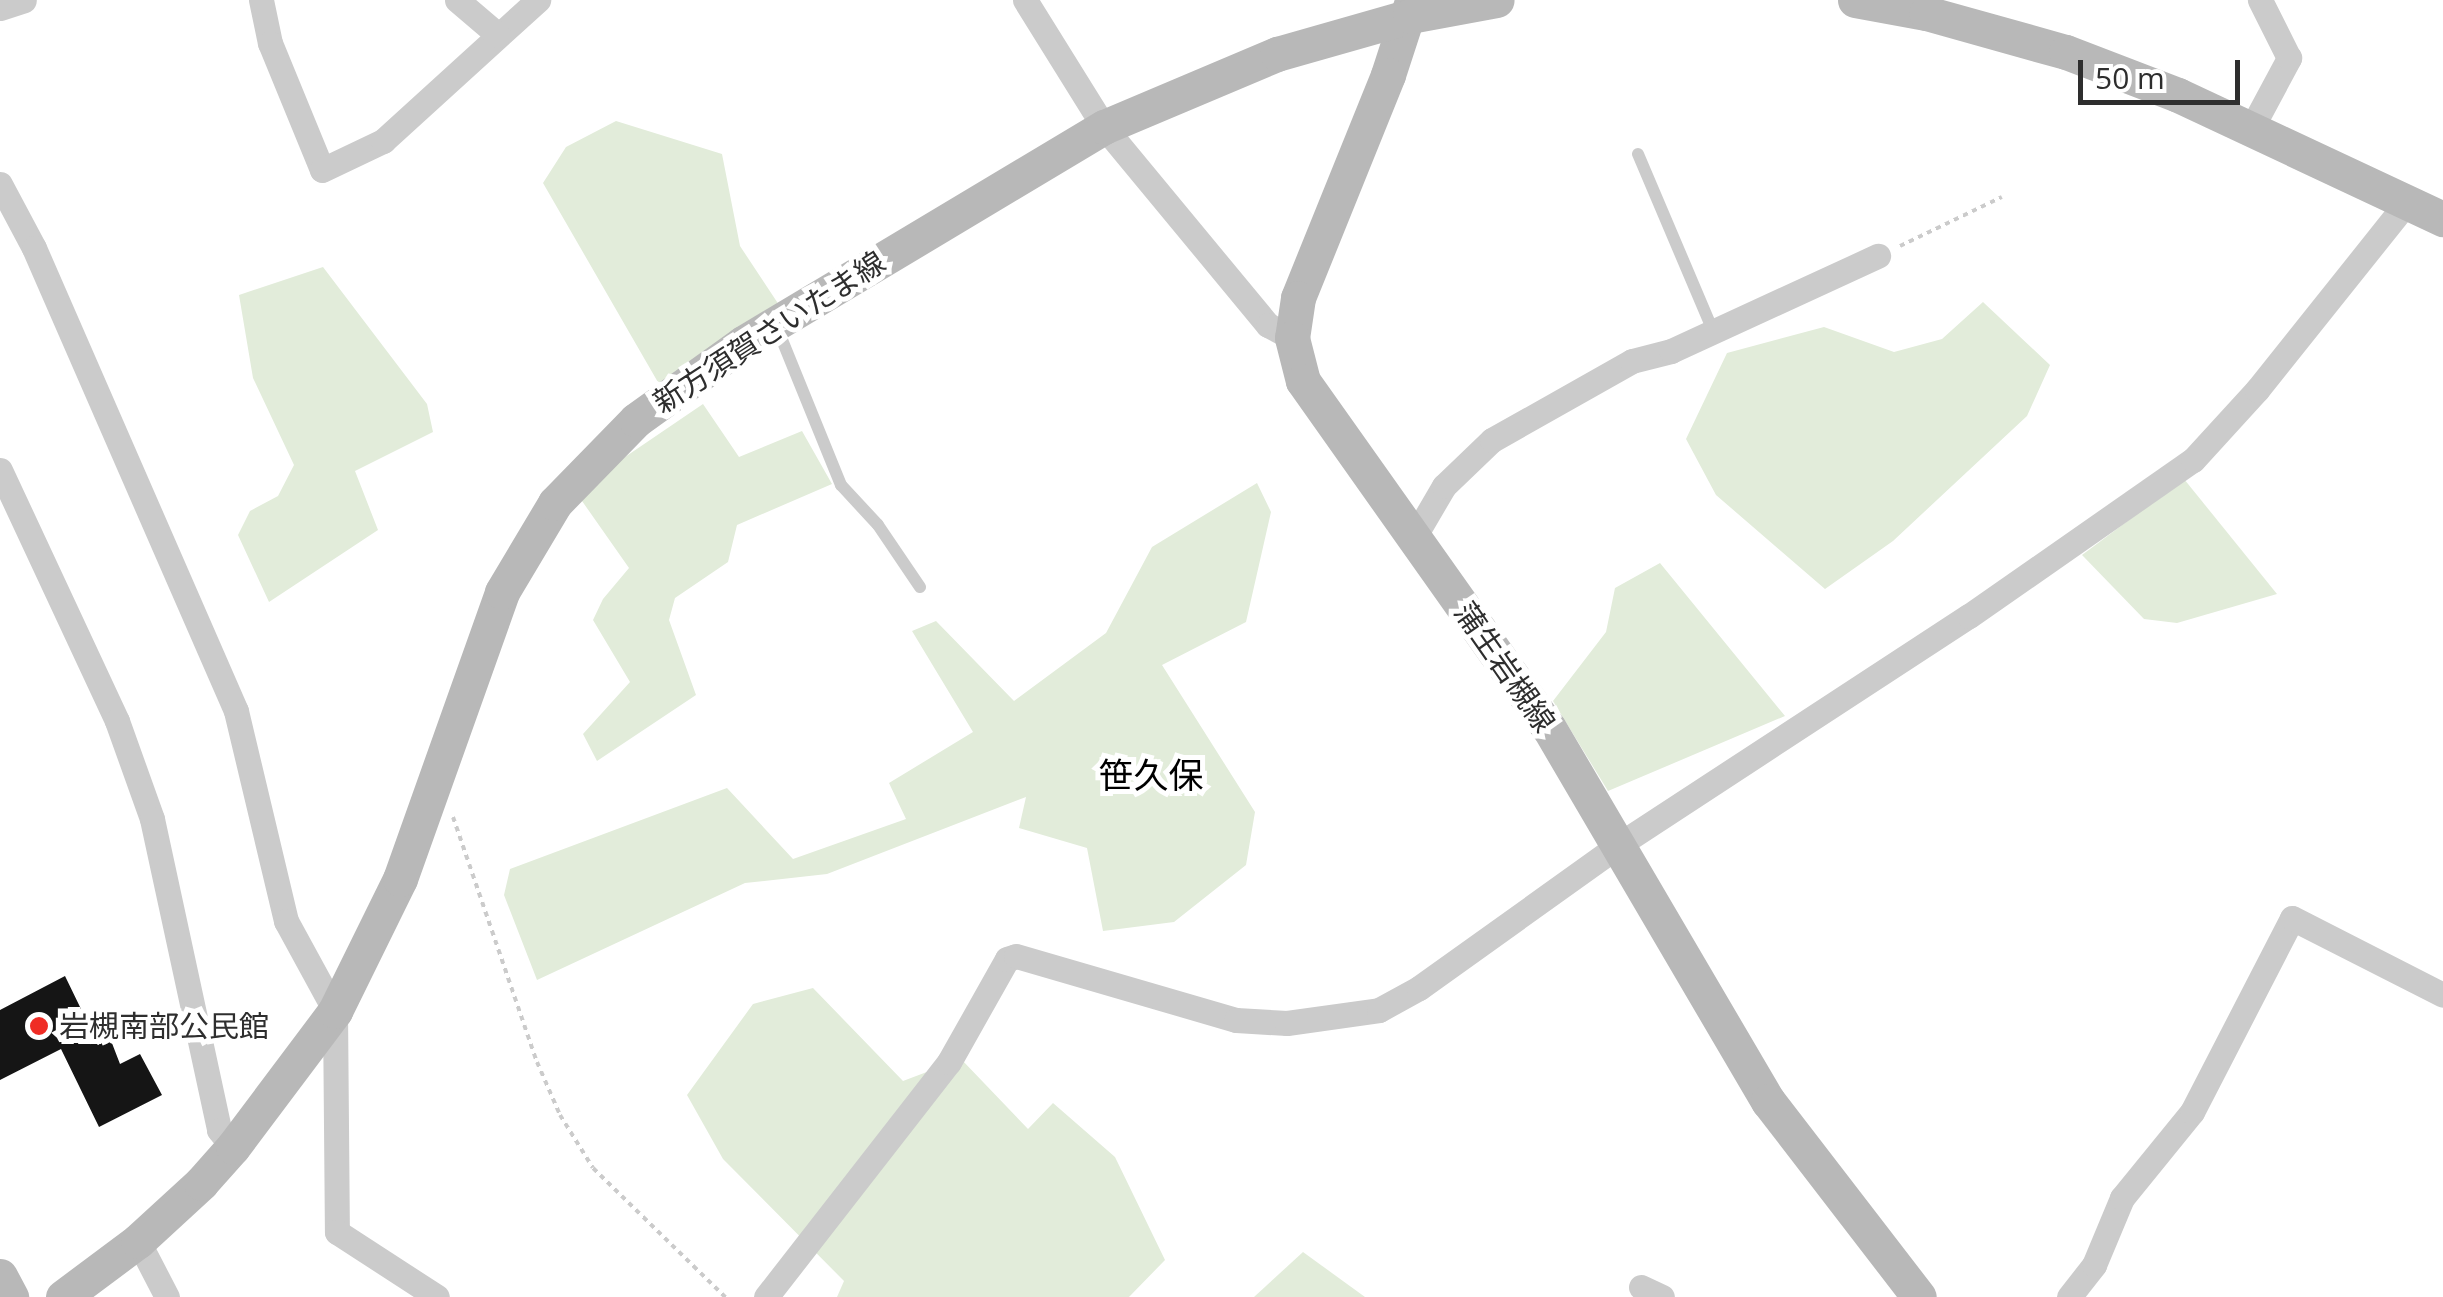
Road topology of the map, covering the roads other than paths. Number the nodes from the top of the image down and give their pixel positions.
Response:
1 (24, 0) edge
2 (261, 0) edge
3 (457, 0) edge
4 (538, 0) edge
5 (1026, 0) edge
6 (1497, 0) edge
7 (1854, 0) edge
8 (2260, 0) edge
9 (0, 8) edge
10 (1411, 8) edge
11 (498, 36) junction
12 (1104, 128) junction
13 (2251, 128) junction
14 (1638, 154) dead end
15 (0, 184) edge
16 (2407, 202) junction
17 (2443, 219) edge
18 (1878, 256) road end
19 (775, 323) junction
20 (1713, 331) junction
21 (1292, 338) junction
22 (0, 470) edge
23 (1414, 539) junction
24 (920, 588) dead end
25 (1620, 844) junction
26 (2443, 994) edge
27 (335, 1011) junction
28 (233, 1148) junction
29 (138, 1242) junction
30 (0, 1276) edge
31 (12, 1297) edge
32 (64, 1297) edge
33 (167, 1297) edge
34 (436, 1297) edge
35 (766, 1297) edge
36 (1919, 1297) edge
37 (2070, 1297) edge

1 - 9 street
2 - 11 street
3 - 11 street
4 - 11 street
5 - 12 street
6 - 10 main road, 新方須賀さいたま線
7 - 13 main road
8 - 13 street
10 - 12 main road, 新方須賀さいたま線
10 - 21 main road, 蒲生岩槻線
12 - 19 main road, 新方須賀さいたま線
12 - 21 street
13 - 16 main road
14 - 20 lane
15 - 27 street
16 - 17 main road
16 - 25 street
18 - 20 street
19 - 24 lane
19 - 27 main road, 新方須賀さいたま線
20 - 23 street
21 - 23 main road, 蒲生岩槻線
22 - 28 street
23 - 25 main road, 蒲生岩槻線
25 - 35 street
25 - 36 main road, 蒲生岩槻線
26 - 37 street
27 - 28 main road, 新方須賀さいたま線
27 - 34 street
28 - 29 main road, 新方須賀さいたま線
29 - 32 main road, 新方須賀さいたま線
29 - 33 street
30 - 31 main road

